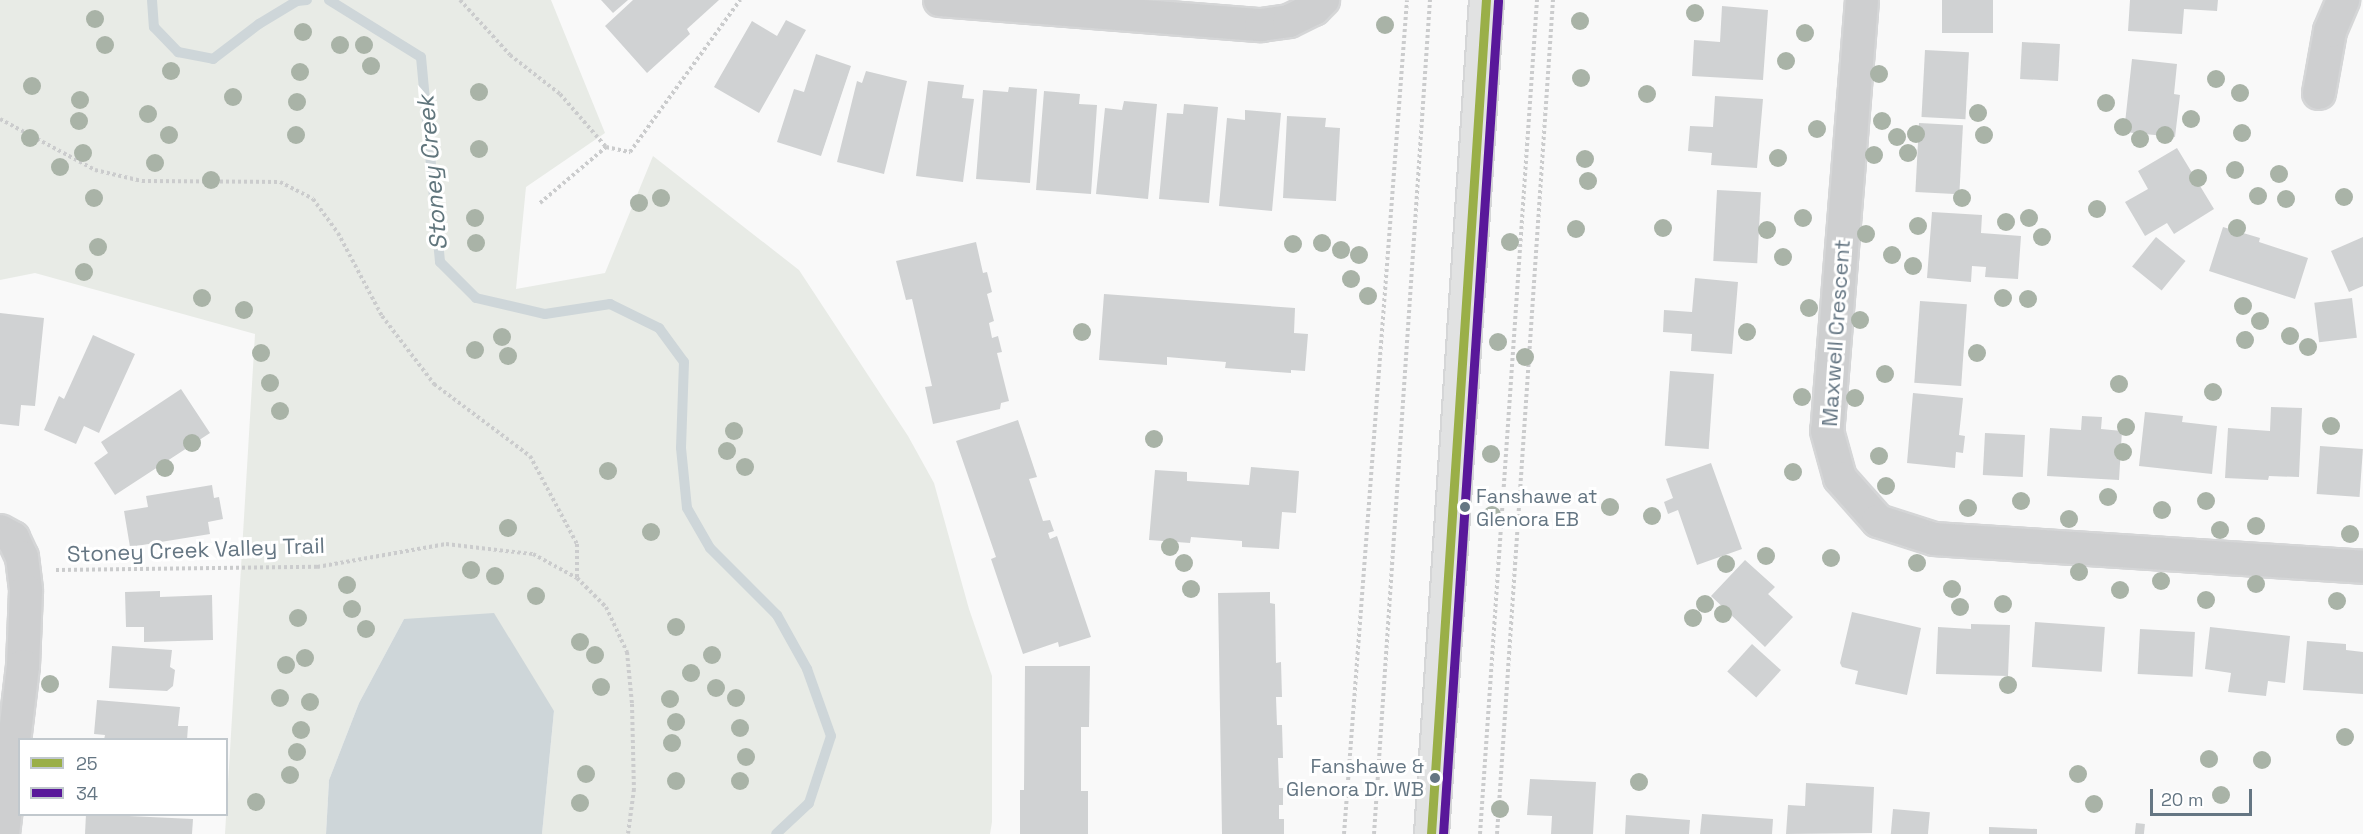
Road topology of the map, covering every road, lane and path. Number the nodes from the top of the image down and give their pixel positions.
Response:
1 (460, 0) edge
2 (740, 0) edge
3 (940, 0) edge
4 (1323, 0) edge
5 (1407, 0) edge
6 (1430, 0) edge
7 (1486, 0) edge
8 (1537, 0) edge
9 (1553, 0) edge
10 (1862, 0) edge
11 (2343, 0) edge
12 (2319, 93) dead end
13 (0, 119) edge
14 (606, 147) junction
15 (540, 202) dead end
16 (0, 531) edge
17 (2363, 567) edge
18 (24, 570) junction
19 (577, 578) junction
20 (3, 834) edge
21 (628, 834) edge
22 (1344, 834) edge
23 (1374, 834) edge
24 (1431, 834) edge
25 (1480, 834) edge
26 (1497, 834) edge

1 - 14 path
2 - 14 path
3 - 4 street
5 - 22 path
6 - 23 path
7 - 24 main road
8 - 25 path
9 - 26 path
10 - 17 street, Maxwell Crescent
11 - 12 street
13 - 19 path
14 - 15 path
16 - 18 street
18 - 19 path, Stoney Creek Valley Trail
18 - 20 street
19 - 21 path, Stoney Creek Valley Trail

